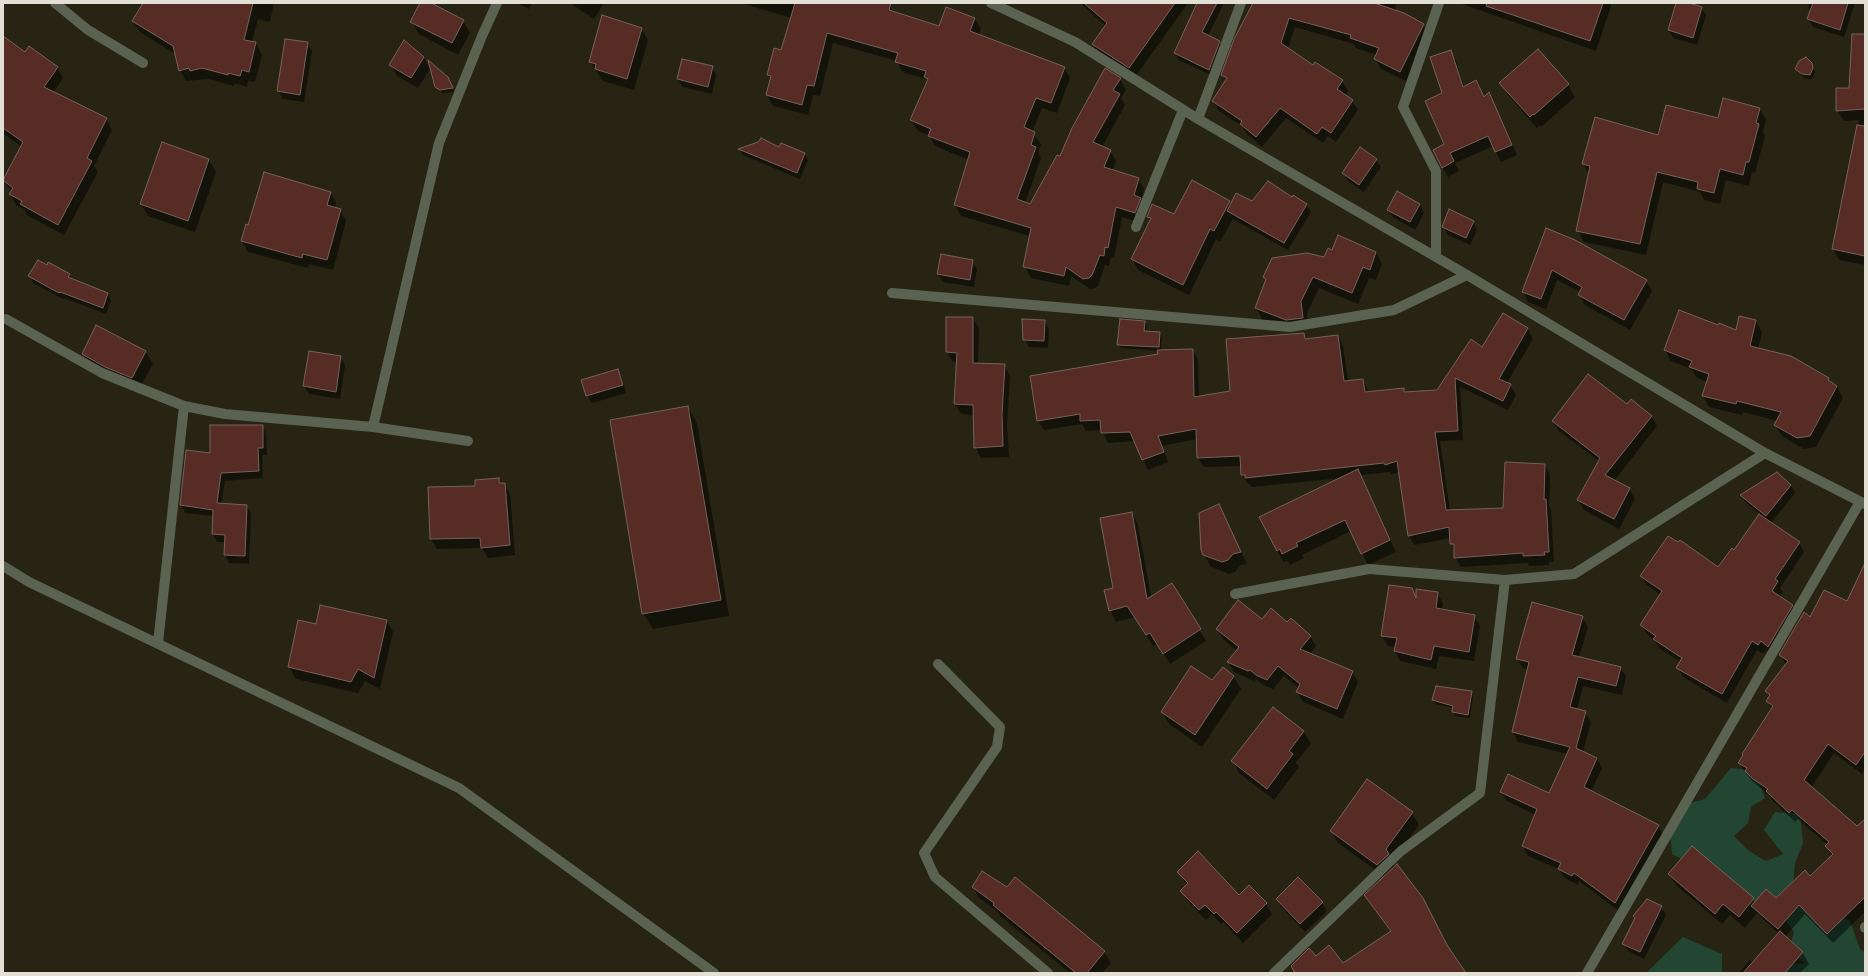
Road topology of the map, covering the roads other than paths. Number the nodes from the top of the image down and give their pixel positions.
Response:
1 (55, 3) edge
2 (497, 3) edge
3 (991, 3) edge
4 (1241, 3) edge
5 (1439, 3) edge
6 (143, 63) dead end
7 (1183, 110) junction
8 (1198, 119) junction
9 (1136, 227) dead end
10 (1436, 257) junction
11 (1467, 275) junction
12 (892, 293) dead end
13 (6, 319) dead end
14 (184, 406) junction
15 (373, 426) junction
16 (468, 441) dead end
17 (1765, 453) junction
18 (1863, 503) edge
19 (3, 566) edge
20 (1505, 580) junction
21 (1235, 594) dead end
22 (158, 643) junction
23 (938, 664) dead end
24 (714, 973) edge
25 (1048, 973) edge
26 (1274, 973) edge
27 (1587, 973) edge

1 - 6 street
2 - 15 street
3 - 7 street
4 - 8 street
5 - 10 street
7 - 8 street
7 - 9 street
8 - 10 street
10 - 11 street
11 - 12 street
11 - 17 street
13 - 14 street
14 - 15 street
14 - 22 street
15 - 16 street
17 - 18 street
17 - 20 street
18 - 27 street
19 - 22 street
20 - 21 street
20 - 26 street
22 - 24 street
23 - 25 street

